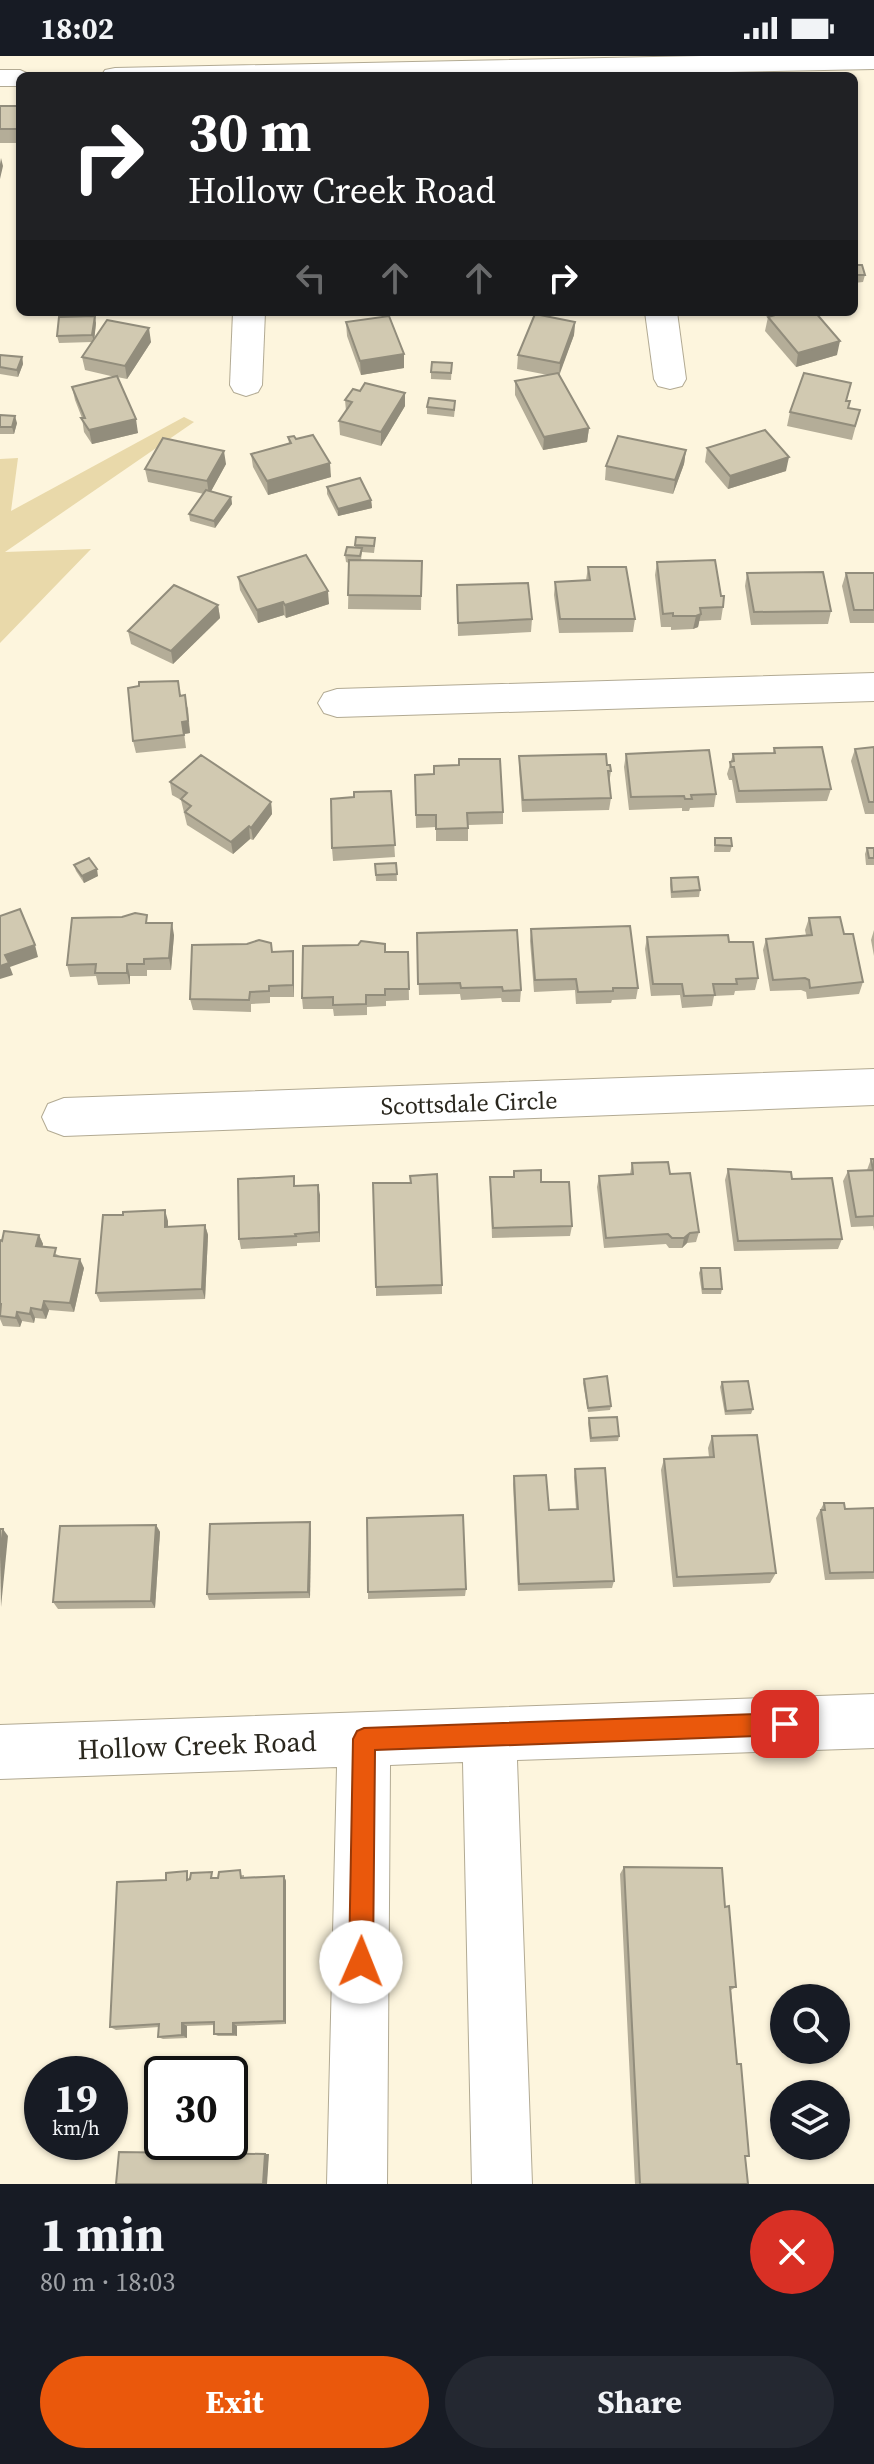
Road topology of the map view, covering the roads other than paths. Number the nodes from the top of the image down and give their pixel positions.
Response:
1 (874, 61) edge
2 (629, 71) edge
3 (536, 72) edge
4 (249, 316) edge
5 (662, 316) edge
6 (670, 379) dead end
7 (246, 385) dead end
8 (874, 687) edge
9 (337, 703) dead end
10 (874, 1087) edge
11 (64, 1117) dead end
12 (874, 1721) edge
13 (489, 1735) junction
14 (364, 1739) junction
15 (0, 1752) edge
16 (357, 2184) edge
17 (502, 2184) edge

1 - 2 street
2 - 3 street
4 - 7 street
5 - 6 street
8 - 9 street
10 - 11 street, Scottsdale Circle
12 - 13 street, Hollow Creek Road
13 - 14 street, Hollow Creek Road
13 - 17 street
14 - 15 street, Hollow Creek Road
14 - 16 street

